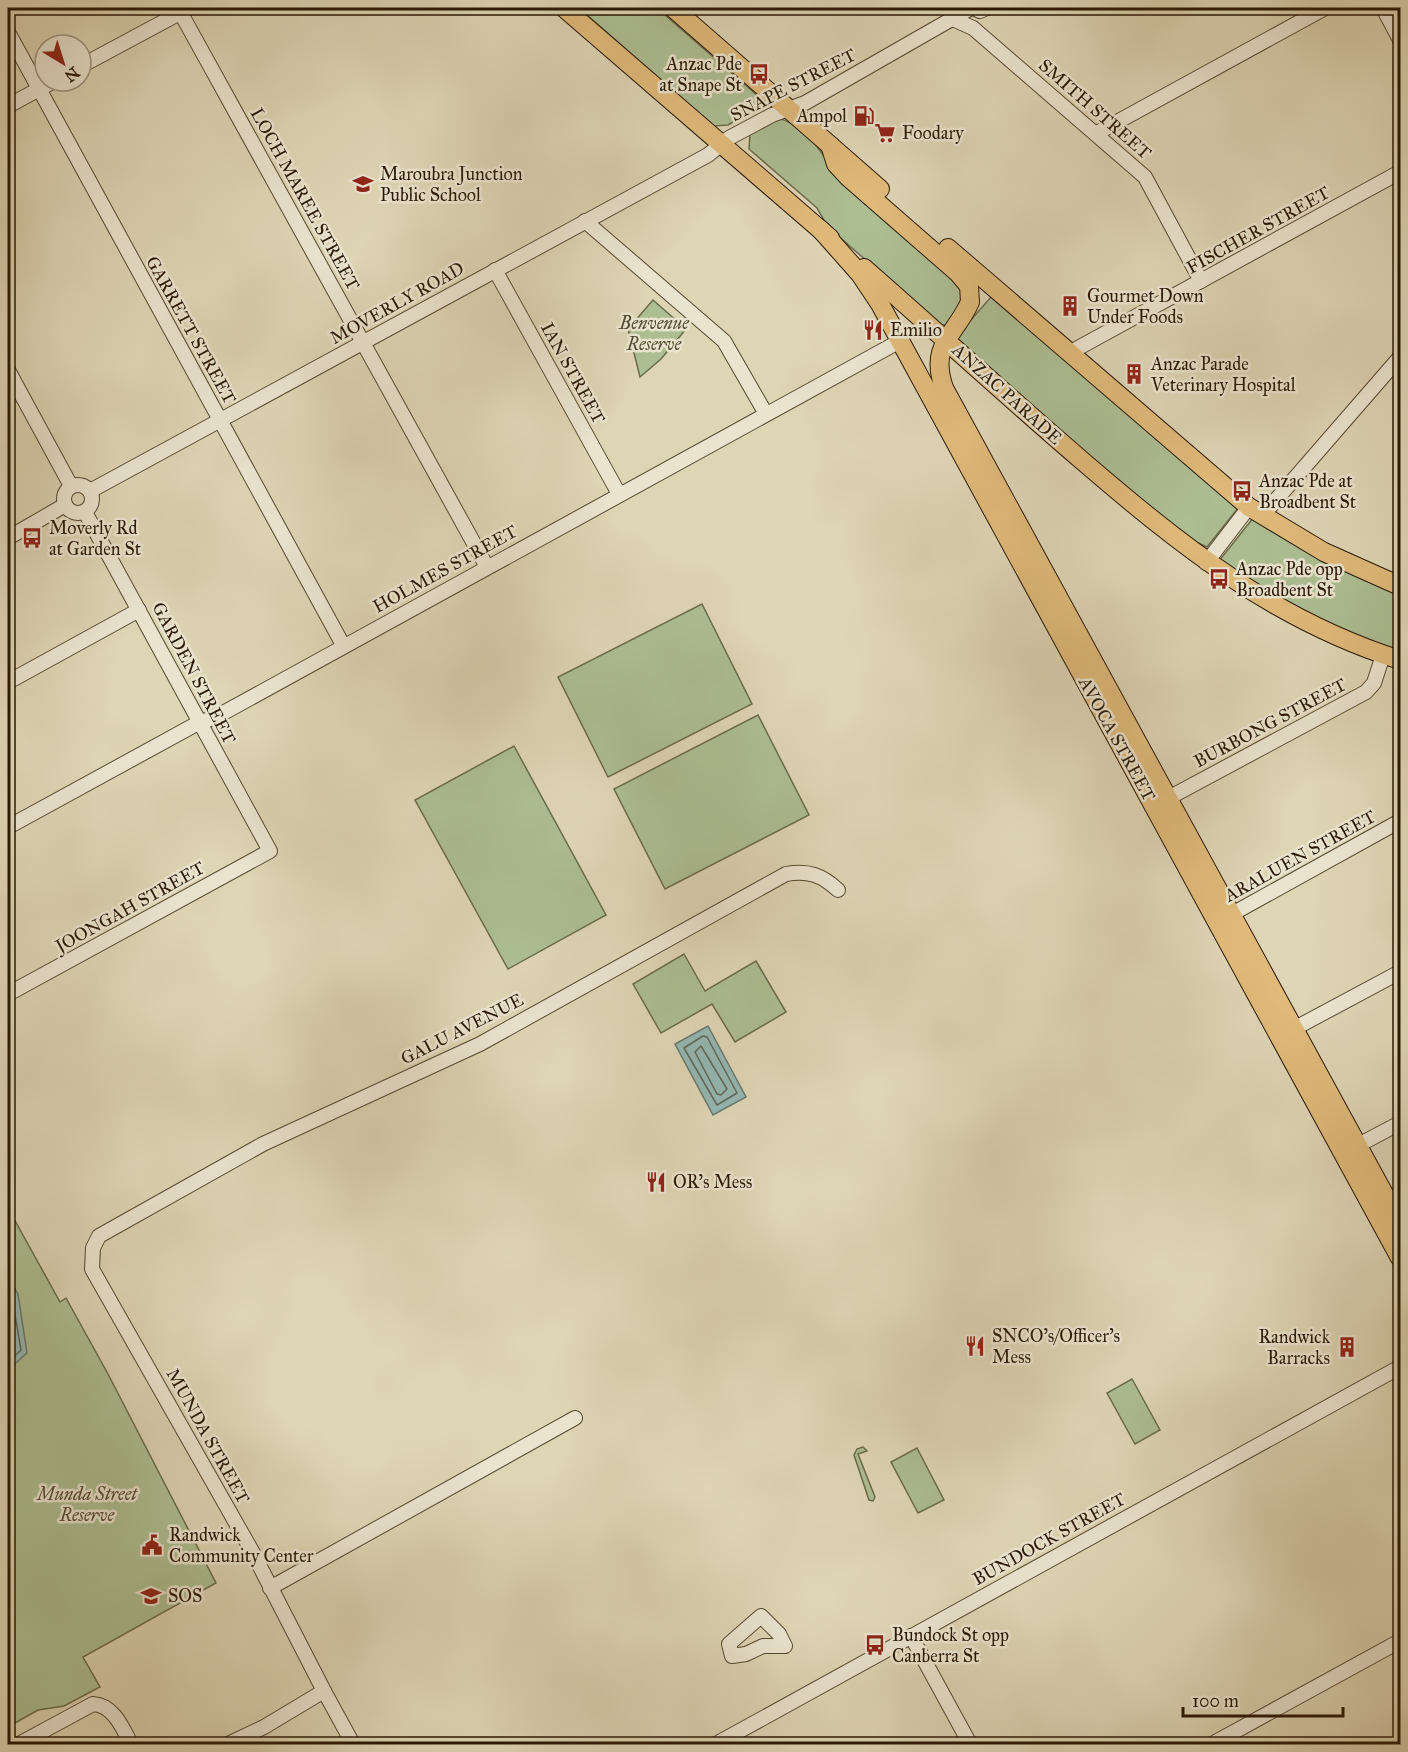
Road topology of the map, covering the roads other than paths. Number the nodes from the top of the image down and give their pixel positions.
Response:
1 (564, 8) edge
2 (673, 8) edge
3 (977, 8) edge
4 (1325, 8) edge
5 (1383, 8) edge
6 (183, 9) edge
7 (950, 22) junction
8 (8, 32) edge
9 (1401, 40) edge
10 (93, 59) edge
11 (33, 80) edge
12 (33, 92) edge
13 (40, 93) edge
14 (8, 106) edge
15 (789, 109) junction
16 (1097, 133) junction
17 (720, 145) junction
18 (830, 145) junction
19 (1401, 172) edge
20 (585, 221) junction
21 (821, 230) junction
22 (495, 270) junction
23 (1202, 281) junction
24 (945, 339) junction
25 (900, 340) junction
26 (364, 343) junction
27 (1069, 353) junction
28 (1401, 357) edge
29 (975, 366) junction
30 (8, 370) edge
31 (944, 388) junction
32 (766, 414) junction
33 (219, 419) junction
34 (71, 486) junction
35 (90, 491) junction
36 (619, 494) junction
37 (65, 505) junction
38 (1255, 511) junction
39 (85, 512) junction
40 (8, 538) edge
41 (1017, 539) junction
42 (1206, 563) junction
43 (487, 567) junction
44 (1401, 586) edge
45 (140, 610) junction
46 (343, 645) junction
47 (1392, 658) edge
48 (8, 682) edge
49 (200, 722) junction
50 (1161, 802) junction
51 (1401, 821) edge
52 (8, 827) edge
53 (270, 851) joint
54 (838, 890) dead end
55 (1224, 918) junction
56 (1401, 972) edge
57 (8, 994) edge
58 (1287, 1033) junction
59 (1401, 1123) edge
60 (1350, 1149) junction
61 (1401, 1223) edge
62 (99, 1236) joint
63 (1401, 1258) edge
64 (1401, 1367) edge
65 (575, 1418) dead end
66 (270, 1588) junction
67 (911, 1636) junction
68 (1401, 1641) edge
69 (323, 1688) junction
70 (19, 1744) edge
71 (131, 1744) edge
72 (228, 1744) edge
73 (353, 1744) edge
74 (716, 1744) edge
75 (970, 1744) edge
76 (1212, 1744) edge

1 - 17 main road, ANZAC PARADE
2 - 15 main road
3 - 7 street, SNAPE STREET
4 - 16 street
5 - 9 street
6 - 10 street
6 - 26 street, LOCH MAREE STREET
7 - 15 street, SNAPE STREET
7 - 16 street, SMITH STREET
8 - 11 street, GARRETT STREET
12 - 14 street
13 - 33 street, GARRETT STREET
15 - 17 street, SNAPE STREET
15 - 18 main road
16 - 23 street, SMITH STREET
17 - 20 street, MOVERLY ROAD
17 - 21 main road, ANZAC PARADE
18 - 24 main road
18 - 27 main road
19 - 23 street, FISCHER STREET
20 - 22 street, MOVERLY ROAD
20 - 32 street
21 - 24 main road, ANZAC PARADE
21 - 25 main road, AVOCA STREET
22 - 26 street, MOVERLY ROAD
22 - 36 street, IAN STREET
23 - 27 street, FISCHER STREET
24 - 29 main road, ANZAC PARADE
24 - 31 main road
25 - 32 street, HOLMES STREET
25 - 41 main road, AVOCA STREET
26 - 33 street, MOVERLY ROAD
26 - 43 street, LOCH MAREE STREET
27 - 38 main road
28 - 38 street
29 - 31 main road
29 - 42 main road, ANZAC PARADE
30 - 34 street
31 - 41 main road, AVOCA STREET
32 - 36 street, HOLMES STREET
33 - 35 street, MOVERLY ROAD
33 - 46 street, GARRETT STREET
34 - 35 street
34 - 37 street
35 - 39 street
36 - 43 street, HOLMES STREET
37 - 39 street
37 - 40 street
38 - 42 street
38 - 44 main road
39 - 45 street, GARDEN STREET
41 - 50 main road, AVOCA STREET
42 - 47 main road, ANZAC PARADE
43 - 46 street, HOLMES STREET
45 - 48 street
45 - 49 street, GARDEN STREET
46 - 49 street, HOLMES STREET
47 - 50 street, BURBONG STREET
49 - 52 street, HOLMES STREET
49 - 53 street, GARDEN STREET
50 - 55 main road, AVOCA STREET
51 - 55 street, ARALUEN STREET
53 - 57 street, JOONGAH STREET
54 - 62 street, GALU AVENUE
55 - 58 main road, AVOCA STREET
56 - 58 street
58 - 60 main road, AVOCA STREET
59 - 60 street
60 - 61 main road, AVOCA STREET
60 - 63 main road, AVOCA STREET
62 - 66 street, MUNDA STREET
64 - 67 street, BUNDOCK STREET
65 - 66 street
66 - 69 street, MUNDA STREET
67 - 74 street, BUNDOCK STREET
67 - 75 street
68 - 76 street
69 - 72 street
69 - 73 street, MUNDA STREET
70 - 71 street

